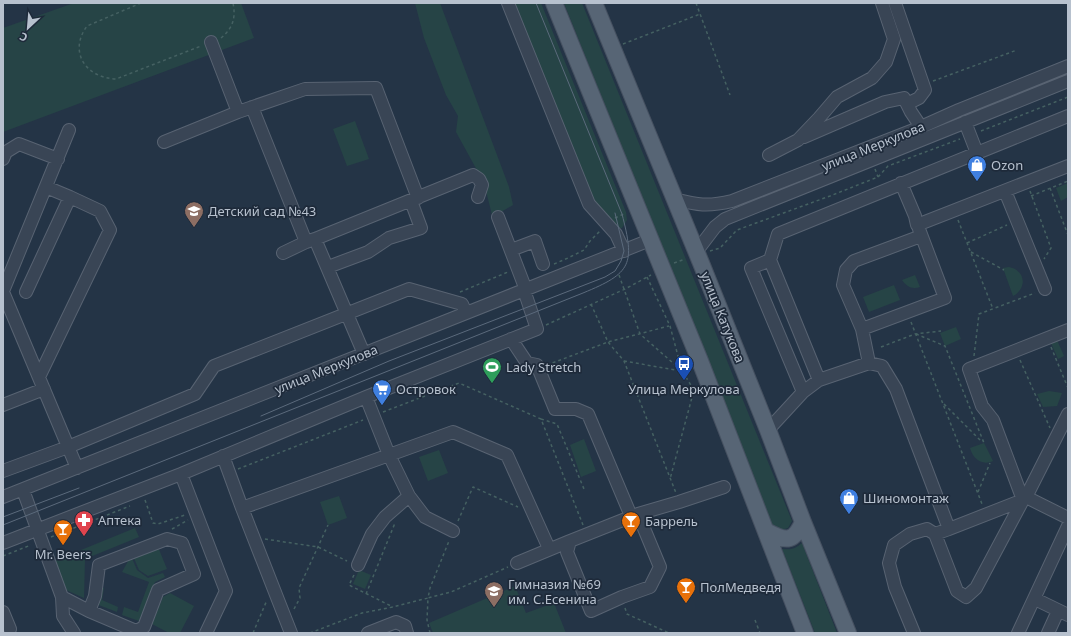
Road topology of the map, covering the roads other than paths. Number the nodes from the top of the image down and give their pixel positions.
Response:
1 (508, 3) edge
2 (554, 3) edge
3 (594, 3) edge
4 (882, 3) edge
5 (895, 3) edge
6 (211, 42) road end
7 (1068, 66) edge
8 (1068, 81) edge
9 (906, 104) junction
10 (252, 107) junction
11 (238, 112) junction
12 (1068, 116) edge
13 (965, 122) junction
14 (921, 126) junction
15 (69, 130) dead end
16 (798, 140) junction
17 (164, 142) dead end
18 (977, 153) junction
19 (769, 155) dead end
20 (3, 159) edge
21 (58, 159) junction
22 (1068, 166) edge
23 (901, 183) junction
24 (46, 187) junction
25 (1005, 190) junction
26 (70, 197) junction
27 (478, 197) dead end
28 (415, 199) junction
29 (674, 200) junction
30 (498, 217) dead end
31 (917, 225) junction
32 (921, 236) junction
33 (310, 240) junction
34 (650, 240) junction
35 (511, 250) junction
36 (624, 251) junction
37 (284, 253) dead end
38 (697, 253) junction
39 (770, 260) junction
40 (547, 264) road end
41 (328, 267) junction
42 (525, 290) junction
43 (1046, 290) road end
44 (3, 291) edge
45 (26, 292) dead end
46 (347, 313) junction
47 (466, 313) junction
48 (862, 329) junction
49 (1068, 330) edge
50 (511, 339) junction
51 (364, 354) junction
52 (869, 363) junction
53 (39, 376) junction
54 (819, 380) junction
55 (44, 389) junction
56 (803, 392) junction
57 (366, 397) junction
58 (3, 405) edge
59 (1068, 414) edge
60 (768, 430) junction
61 (68, 447) junction
62 (389, 455) junction
63 (223, 456) junction
64 (77, 468) junction
65 (3, 471) edge
66 (180, 474) junction
67 (724, 487) dead end
68 (23, 490) junction
69 (409, 496) junction
70 (3, 498) edge
71 (1024, 499) junction
72 (242, 508) junction
73 (635, 515) junction
74 (1068, 518) edge
75 (803, 522) junction
76 (1068, 526) edge
77 (37, 529) junction
78 (949, 529) junction
79 (453, 531) road end
80 (766, 531) junction
81 (934, 534) junction
82 (570, 540) junction
83 (3, 543) edge
84 (548, 544) dead end
85 (517, 563) road end
86 (358, 565) road end
87 (62, 597) junction
88 (1035, 598) junction
89 (89, 611) junction
90 (3, 612) edge
91 (1063, 613) edge
92 (10, 628) dead end
93 (289, 628) edge
94 (74, 633) edge
95 (206, 633) edge
96 (368, 633) edge
97 (407, 633) edge
98 (805, 633) edge
99 (848, 633) edge
100 (914, 633) edge
101 (1018, 633) edge
102 (1048, 633) edge

1 - 36 street
2 - 34 main road
3 - 29 main road, улица Катукова
4 - 16 street
5 - 9 street
6 - 11 street
7 - 14 street, улица Меркулова
8 - 13 street, улица Меркулова
9 - 14 street
9 - 16 street
10 - 11 street
10 - 28 street
10 - 33 street
11 - 17 street
12 - 18 street
13 - 18 street
13 - 38 street, улица Меркулова
14 - 29 street, улица Меркулова
15 - 21 street
16 - 19 street
18 - 23 street
20 - 21 street
21 - 24 street
22 - 25 street
23 - 31 street
23 - 39 street
24 - 26 street
24 - 44 street
25 - 31 street
25 - 43 street
26 - 45 street
26 - 53 street
27 - 28 street
28 - 33 street
28 - 41 street
29 - 38 main road, улица Катукова
30 - 35 street
31 - 32 street
32 - 48 street
32 - 48 street
33 - 37 street
33 - 41 street
34 - 36 street, улица Меркулова
34 - 80 main road
35 - 40 street
35 - 42 street
36 - 42 street, улица Меркулова
38 - 60 main road, улица Катукова
39 - 54 street
39 - 56 street
41 - 46 street
42 - 47 street, улица Меркулова
42 - 50 street
44 - 53 street
46 - 47 street
46 - 51 street
46 - 61 street
47 - 51 street, улица Меркулова
48 - 52 street
49 - 71 street
50 - 57 street
50 - 73 street
51 - 64 street, улица Меркулова
52 - 54 street
52 - 78 street
53 - 55 street
54 - 56 street
55 - 58 street
55 - 61 street
56 - 60 street
57 - 62 street
57 - 63 street
59 - 71 street
60 - 75 main road, улица Катукова
61 - 64 street
61 - 65 street
62 - 69 street
62 - 72 street
62 - 84 street
63 - 66 street
63 - 72 street
64 - 68 street, улица Меркулова
66 - 77 street
66 - 95 street
67 - 73 street
68 - 70 street, улица Меркулова
68 - 77 street
69 - 79 street
69 - 86 street
71 - 74 street
71 - 78 street
71 - 81 street
72 - 93 street
73 - 82 street
73 - 82 street
75 - 80 main road
75 - 99 main road, улица Катукова
76 - 88 street
77 - 83 street
77 - 87 street
78 - 81 street
80 - 98 main road
81 - 100 street
82 - 85 street
87 - 89 street
87 - 94 street
88 - 91 street
88 - 101 street
89 - 89 street
90 - 92 street
91 - 102 street
96 - 97 street

